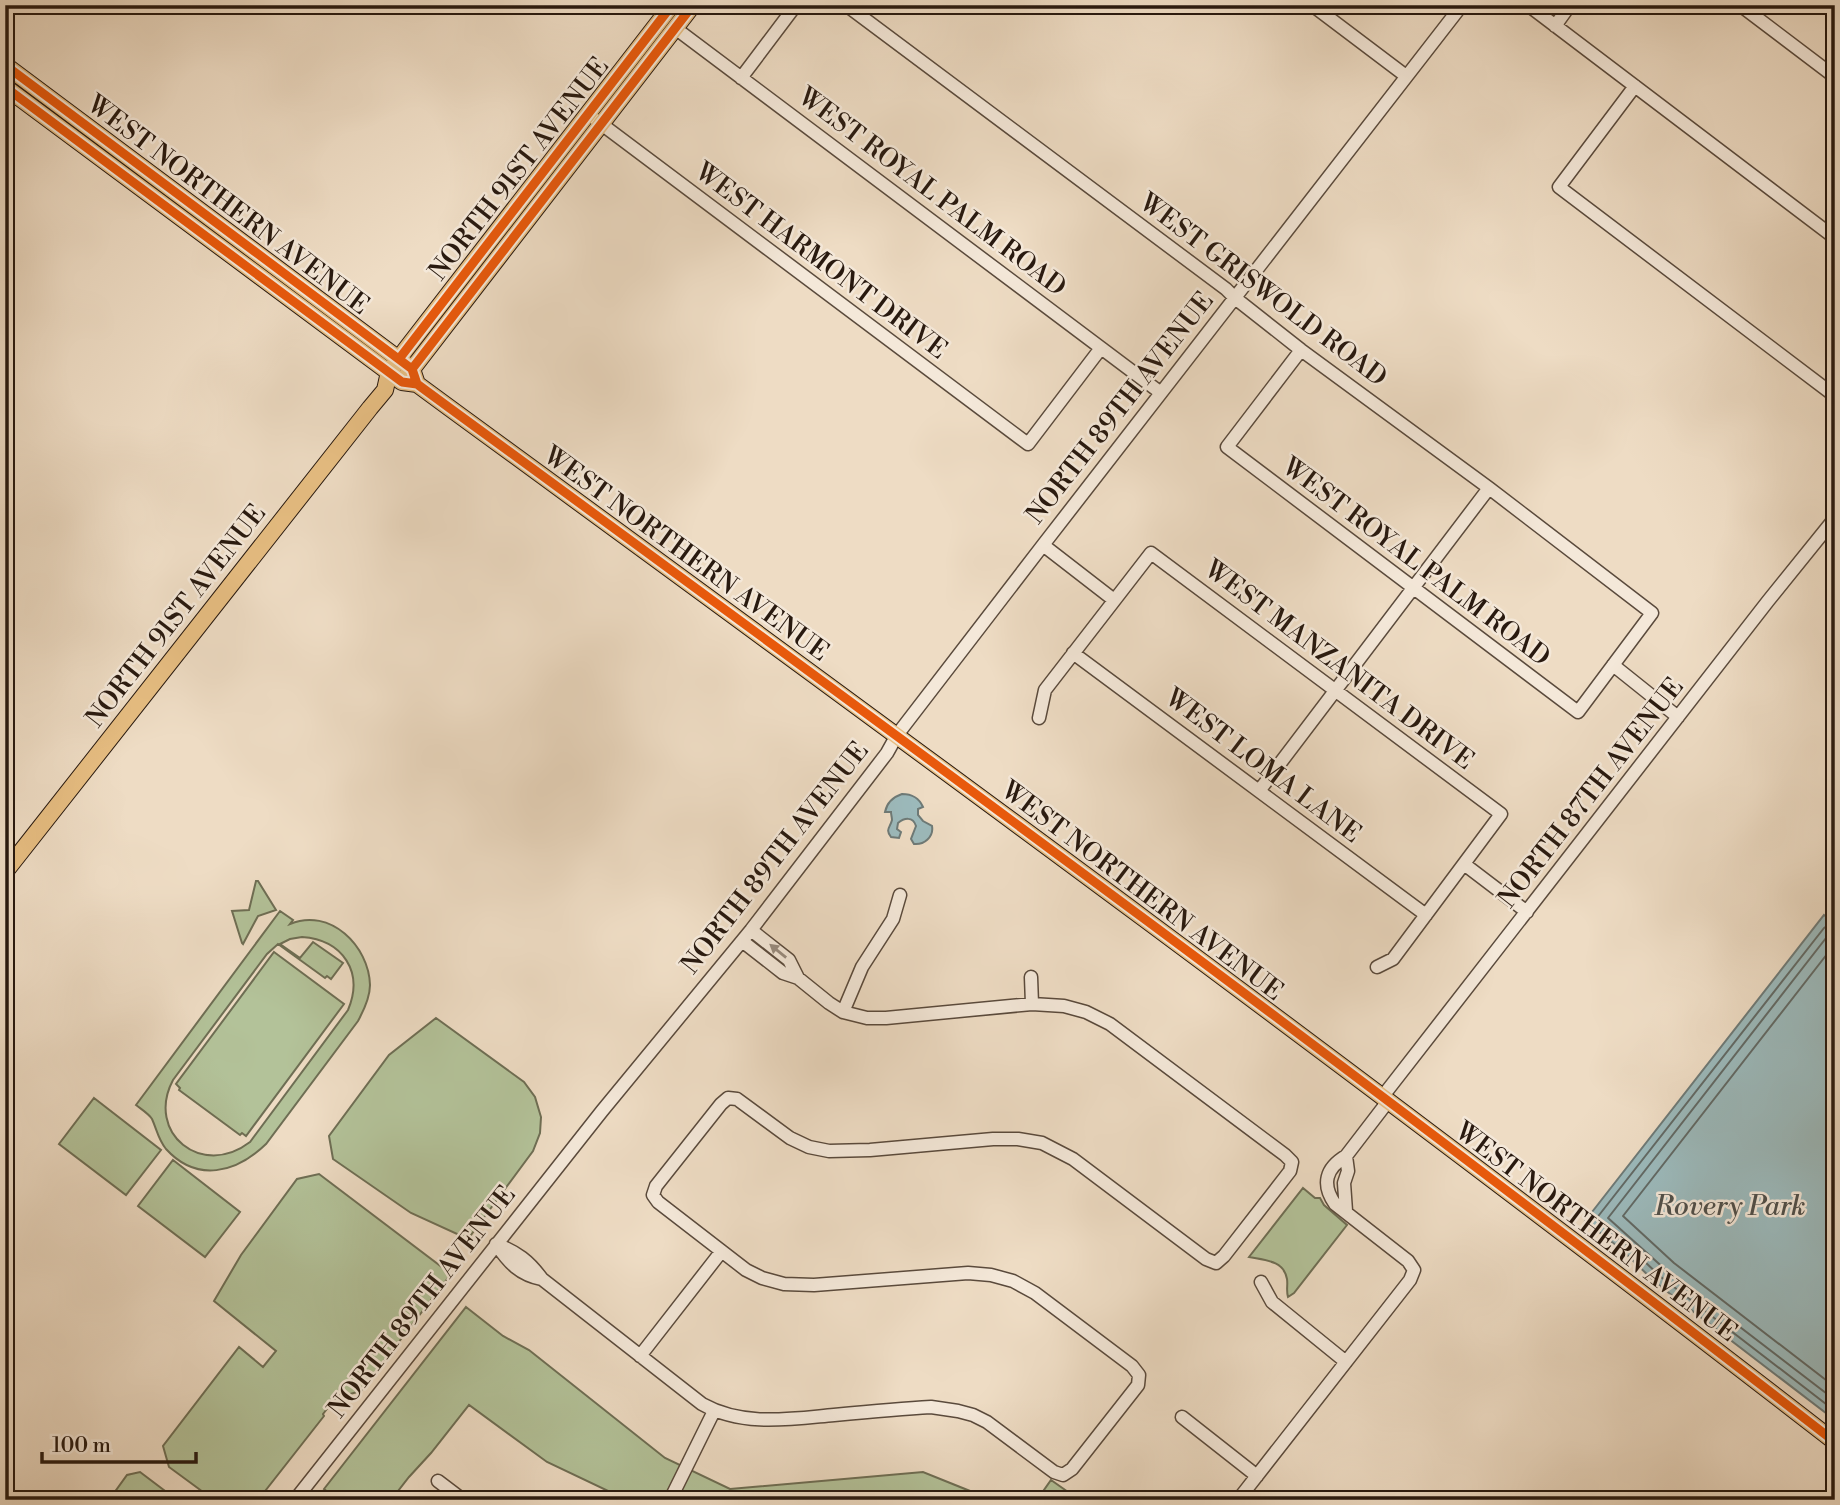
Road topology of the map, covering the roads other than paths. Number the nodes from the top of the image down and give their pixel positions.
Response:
1 (672, 5) edge
2 (682, 5) edge
3 (693, 5) edge
4 (796, 5) edge
5 (846, 5) edge
6 (1312, 5) edge
7 (1462, 5) edge
8 (1528, 5) edge
9 (1570, 5) edge
10 (1740, 5) edge
11 (1555, 26) junction
12 (675, 28) junction
13 (5, 65) edge
14 (1406, 76) junction
15 (1835, 77) edge
16 (741, 78) junction
17 (1635, 86) junction
18 (5, 87) edge
19 (594, 118) junction
20 (542, 172) junction
21 (153, 175) junction
22 (143, 189) junction
23 (1835, 237) edge
24 (499, 256) junction
25 (1235, 298) junction
26 (1101, 348) junction
27 (1301, 350) junction
28 (404, 373) junction
29 (1833, 391) edge
30 (1161, 393) junction
31 (1489, 488) junction
32 (1835, 518) edge
33 (1043, 545) junction
34 (1414, 588) junction
35 (1114, 600) junction
36 (1073, 653) junction
37 (1613, 665) junction
38 (1336, 691) junction
39 (1678, 717) junction
40 (1039, 719) dead end
41 (897, 735) junction
42 (1259, 791) junction
43 (1464, 864) junction
44 (5, 872) edge
45 (901, 895) dead end
46 (1527, 912) junction
47 (1426, 915) junction
48 (751, 930) junction
49 (742, 941) junction
50 (1377, 967) dead end
51 (1031, 977) dead end
52 (798, 978) junction
53 (1032, 1004) junction
54 (843, 1012) junction
55 (1386, 1098) junction
56 (1346, 1156) junction
57 (1327, 1181) junction
58 (1344, 1183) junction
59 (1346, 1211) junction
60 (496, 1244) junction
61 (721, 1252) junction
62 (1261, 1282) dead end
63 (640, 1356) junction
64 (1346, 1362) junction
65 (715, 1411) junction
66 (1182, 1417) dead end
67 (1835, 1442) edge
68 (1257, 1476) junction
69 (438, 1481) dead end
70 (295, 1500) edge
71 (463, 1500) edge
72 (670, 1500) edge
73 (1238, 1500) edge

1 - 19 main road, NORTH 91ST AVENUE
2 - 12 main road
3 - 12 main road, NORTH 91ST AVENUE
4 - 16 street
5 - 25 street, WEST GRISWOLD ROAD
6 - 14 street
7 - 14 street, NORTH 89TH AVENUE
8 - 11 street
9 - 11 street
10 - 15 street
11 - 17 street
12 - 16 street, WEST ROYAL PALM ROAD
12 - 19 main road, NORTH 91ST AVENUE
13 - 21 main road, WEST NORTHERN AVENUE
14 - 25 street, NORTH 89TH AVENUE
16 - 26 street, WEST ROYAL PALM ROAD
17 - 23 street
17 - 29 street
18 - 22 main road, WEST NORTHERN AVENUE
19 - 20 main road, NORTH 91ST AVENUE
19 - 24 main road, NORTH 91ST AVENUE
19 - 26 street, WEST HARMONT DRIVE
20 - 24 main road
20 - 28 main road, NORTH 91ST AVENUE
21 - 22 main road
21 - 28 main road, WEST NORTHERN AVENUE
22 - 28 main road, WEST NORTHERN AVENUE
24 - 28 main road, NORTH 91ST AVENUE
25 - 27 street, WEST GRISWOLD ROAD
25 - 30 street, NORTH 89TH AVENUE
26 - 30 street, WEST ROYAL PALM ROAD
27 - 31 street, WEST GRISWOLD ROAD
27 - 34 street, WEST ROYAL PALM ROAD
28 - 41 main road, WEST NORTHERN AVENUE
28 - 44 main road, NORTH 91ST AVENUE
30 - 33 street, NORTH 89TH AVENUE
31 - 34 street
31 - 37 street, WEST GRISWOLD ROAD
32 - 39 street, NORTH 87TH AVENUE
33 - 35 street
33 - 41 street, NORTH 89TH AVENUE
34 - 37 street, WEST ROYAL PALM ROAD
34 - 38 street
35 - 36 street
35 - 38 street, WEST MANZANITA DRIVE
36 - 40 street
36 - 42 street, WEST LOMA LANE
37 - 39 street
38 - 42 street
38 - 43 street, WEST MANZANITA DRIVE
39 - 46 street, NORTH 87TH AVENUE
41 - 48 street, NORTH 89TH AVENUE
41 - 55 main road, WEST NORTHERN AVENUE
42 - 47 street, WEST LOMA LANE
43 - 46 street
43 - 47 street
45 - 54 street
46 - 55 street, NORTH 87TH AVENUE
47 - 50 street
48 - 49 street, NORTH 89TH AVENUE
52 -> 48 street
49 - 52 street
49 - 60 street, NORTH 89TH AVENUE
51 - 53 street
52 - 54 street
53 - 54 street
53 - 61 street
55 - 56 street, NORTH 87TH AVENUE
55 - 67 main road, WEST NORTHERN AVENUE
56 - 57 street, NORTH 87TH AVENUE
56 - 58 street
57 - 58 street
57 - 59 street
58 - 59 street
59 - 64 street
60 - 63 street
60 - 70 street, NORTH 89TH AVENUE
61 - 63 street
61 - 65 street
62 - 64 street
63 - 65 street
64 - 68 street
65 - 72 street
66 - 68 street
68 - 73 street
69 - 71 street

